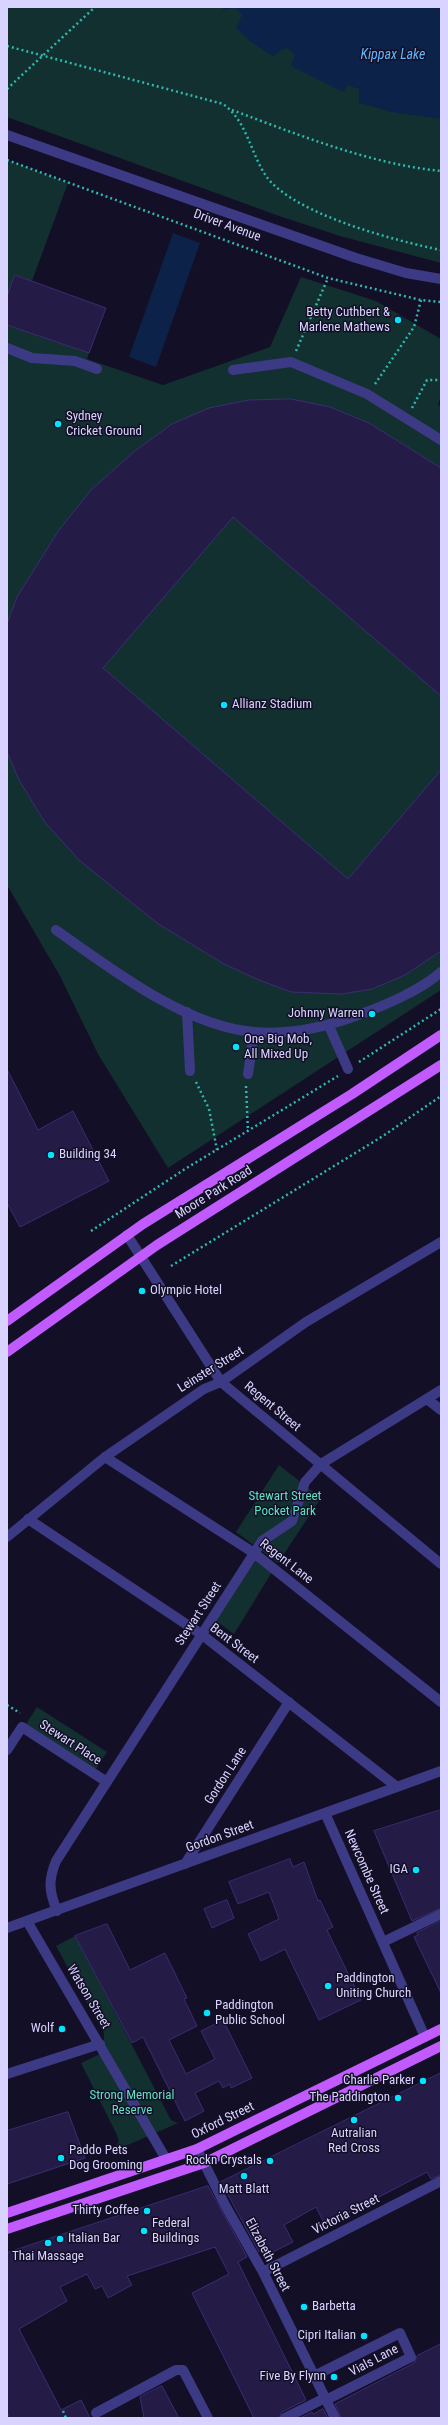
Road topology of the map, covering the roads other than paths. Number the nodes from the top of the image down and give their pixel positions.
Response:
1 (7, 135) edge
2 (441, 278) edge
3 (7, 348) edge
4 (97, 369) dead end
5 (233, 370) dead end
6 (441, 440) edge
7 (56, 930) dead end
8 (441, 972) edge
9 (187, 1012) junction
10 (329, 1026) junction
11 (254, 1032) junction
12 (441, 1035) edge
13 (441, 1065) edge
14 (348, 1070) road end
15 (190, 1071) road end
16 (248, 1074) dead end
17 (127, 1235) junction
18 (441, 1242) edge
19 (141, 1257) junction
20 (7, 1321) edge
21 (7, 1352) edge
22 (221, 1382) junction
23 (441, 1390) edge
24 (427, 1399) junction
25 (441, 1410) edge
26 (105, 1457) junction
27 (321, 1464) junction
28 (28, 1518) junction
29 (7, 1537) edge
30 (254, 1553) junction
31 (441, 1564) edge
32 (201, 1634) junction
33 (289, 1702) junction
34 (441, 1702) edge
35 (7, 1750) edge
36 (441, 1771) edge
37 (107, 1782) junction
38 (397, 1787) junction
39 (325, 1814) junction
40 (185, 1864) junction
41 (57, 1911) junction
42 (441, 1914) edge
43 (27, 1921) junction
44 (7, 1928) edge
45 (383, 1942) junction
46 (441, 2029) edge
47 (425, 2037) junction
48 (100, 2044) junction
49 (441, 2046) edge
50 (7, 2074) edge
51 (197, 2149) junction
52 (166, 2159) junction
53 (204, 2163) junction
54 (441, 2181) edge
55 (7, 2213) edge
56 (7, 2229) edge
57 (263, 2272) junction
58 (314, 2376) junction
59 (326, 2399) junction
60 (96, 2412) dead end
61 (208, 2418) edge
62 (285, 2418) edge
63 (335, 2418) edge

1 - 2 street, Driver Avenue
3 - 4 street
5 - 6 street
7 - 9 street
8 - 10 street
9 - 11 street
9 - 15 street
10 - 11 street
10 - 14 street
11 - 16 street
12 - 17 main road, Moore Park Road
13 - 19 main road, Moore Park Road
17 - 19 street, Regent Street
17 - 20 main road, Moore Park Road
18 - 22 street, Leinster Street
19 - 21 main road, Moore Park Road
19 - 22 street, Regent Street
22 - 26 street, Leinster Street
22 - 27 street, Regent Street
23 - 24 street, Stewart Street
24 - 25 street
24 - 27 street, Stewart Street
26 - 28 street, Leinster Street
26 - 30 street, Regent Lane
27 - 30 street, Stewart Street
27 - 31 street, Regent Street
28 - 29 street, Leinster Street
28 - 32 street, Bent Street
30 - 32 street, Stewart Street
30 - 34 street, Regent Lane
32 - 33 street, Bent Street
32 - 37 street, Stewart Street
33 - 38 street, Bent Street
33 - 40 street, Gordon Lane
35 - 37 street, Stewart Place
36 - 38 street, Gordon Street
37 - 41 street, Stewart Street
38 - 39 street, Gordon Street
39 - 40 street, Gordon Street
39 - 45 street, Newcombe Street
40 - 41 street, Gordon Street
41 - 43 street, Gordon Street
42 - 45 street
43 - 44 street, Gordon Street
43 - 48 street, Watson Street
45 - 47 street, Newcombe Street
46 - 47 main road, Oxford Street
47 - 51 main road, Oxford Street
48 - 50 street, Watson Street
48 - 52 street
49 - 53 main road
51 - 52 main road, Oxford Street
51 - 53 street, Elizabeth Street
52 - 55 main road, Oxford Street
53 - 56 main road
53 - 57 street, Elizabeth Street
54 - 57 street, Victoria Street
57 - 58 street, Elizabeth Street
58 - 59 street, Elizabeth Street
58 - 59 street, Vials Lane
59 - 62 street
59 - 63 street, Elizabeth Street
60 - 61 street

